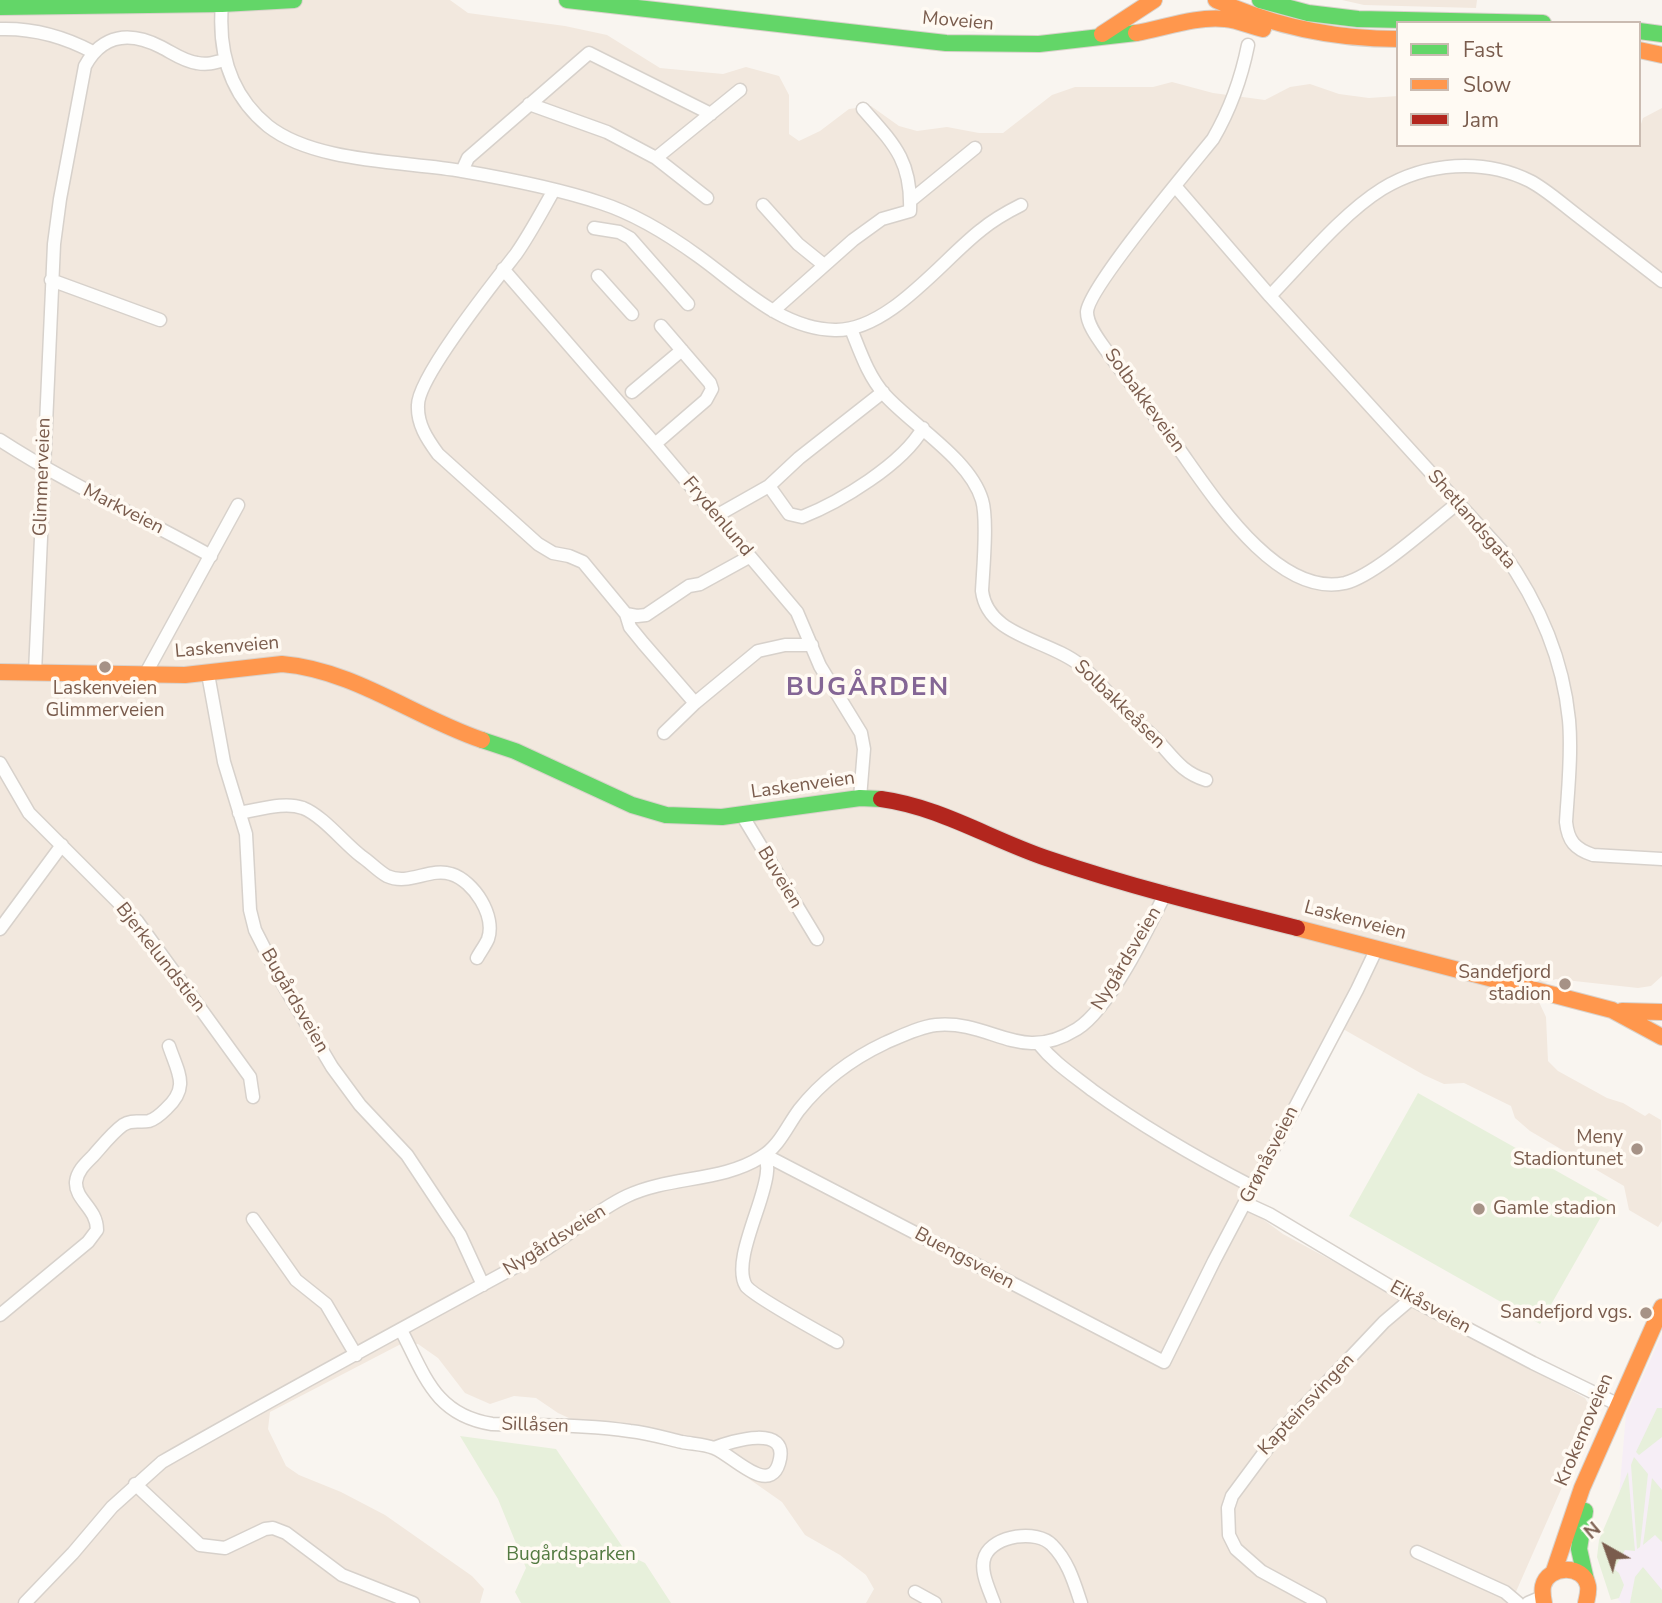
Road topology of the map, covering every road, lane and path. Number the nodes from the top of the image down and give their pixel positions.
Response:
1 (295, 0) edge
2 (567, 0) edge
3 (1154, 0) edge
4 (1216, 0) edge
5 (1260, 0) edge
6 (222, 4) junction
7 (0, 7) edge
8 (1486, 21) edge
9 (0, 29) edge
10 (1641, 31) edge
11 (1662, 34) edge
12 (1322, 36) junction
13 (1096, 38) junction
14 (1396, 39) edge
15 (1248, 45) dead end
16 (1641, 50) edge
17 (93, 52) junction
18 (1662, 55) edge
19 (224, 60) junction
20 (740, 90) dead end
21 (529, 104) junction
22 (863, 109) dead end
23 (710, 114) junction
24 (975, 148) dead end
25 (656, 158) junction
26 (462, 171) junction
27 (1175, 186) junction
28 (554, 190) junction
29 (707, 198) dead end
30 (910, 201) junction
31 (763, 205) dead end
32 (1021, 205) dead end
33 (594, 228) dead end
34 (824, 265) junction
35 (503, 269) junction
36 (598, 276) dead end
37 (51, 279) junction
38 (1662, 281) edge
39 (1270, 296) junction
40 (688, 304) dead end
41 (773, 311) junction
42 (632, 314) dead end
43 (160, 320) dead end
44 (662, 326) dead end
45 (851, 328) junction
46 (682, 350) junction
47 (632, 392) dead end
48 (883, 393) junction
49 (923, 428) junction
50 (0, 440) edge
51 (656, 444) junction
52 (44, 468) junction
53 (769, 486) junction
54 (1458, 503) junction
55 (238, 505) dead end
56 (716, 516) junction
57 (211, 556) junction
58 (749, 557) junction
59 (626, 614) junction
60 (812, 645) junction
61 (0, 672) edge
62 (146, 673) junction
63 (35, 674) junction
64 (208, 674) junction
65 (695, 704) junction
66 (664, 733) dead end
67 (0, 763) edge
68 (1206, 780) dead end
69 (860, 798) junction
70 (239, 813) junction
71 (742, 815) junction
72 (62, 845) junction
73 (1662, 859) edge
74 (1166, 892) junction
75 (0, 929) edge
76 (817, 939) dead end
77 (1377, 948) junction
78 (477, 958) dead end
79 (1612, 1010) junction
80 (1662, 1012) edge
81 (1662, 1037) edge
82 (1040, 1044) junction
83 (169, 1046) dead end
84 (253, 1097) dead end
85 (765, 1155) junction
86 (1253, 1187) junction
87 (1245, 1203) junction
88 (253, 1219) dead end
89 (483, 1285) junction
90 (1410, 1299) junction
91 (1662, 1307) edge
92 (0, 1315) edge
93 (401, 1330) junction
94 (1662, 1334) edge
95 (837, 1342) dead end
96 (356, 1355) junction
97 (1164, 1362) joint
98 (1619, 1405) junction
99 (714, 1448) junction
100 (135, 1484) junction
101 (1417, 1552) dead end
102 (1555, 1571) junction
103 (1586, 1580) junction
104 (915, 1592) dead end
105 (1538, 1601) edge
106 (30, 1602) edge
107 (413, 1603) edge
108 (935, 1603) edge
109 (994, 1603) edge
110 (1081, 1603) edge
111 (1320, 1603) edge
112 (1518, 1603) edge
113 (1587, 1603) edge

1 - 6 street
2 - 13 street, Moveien
3 - 13 street, Moveien
4 - 12 street
5 - 8 street
6 - 7 street
6 - 19 street
9 - 17 street
10 - 11 street
12 - 13 street, Moveien
12 - 14 street
15 - 27 street, Solbakkeveien
16 - 18 street
17 - 19 street
17 - 37 street, Glimmerveien
19 - 26 street
20 - 23 street
21 - 23 street
21 - 25 street
21 - 26 street
22 - 30 street
23 - 25 street
24 - 30 street
25 - 29 street
26 - 28 street
27 - 39 street, Shetlandsgata
27 - 54 street, Solbakkeveien
28 - 35 street
28 - 41 street
30 - 34 street
31 - 34 street
32 - 45 street
33 - 40 street
34 - 41 street
35 - 51 street, Frydenlund
35 - 59 street
36 - 42 street
37 - 43 street
37 - 52 street, Glimmerveien
38 - 39 street
39 - 54 street, Shetlandsgata
41 - 45 street
44 - 46 street
45 - 48 street, Solbakkeåsen
46 - 47 street
46 - 51 street
48 - 49 street, Solbakkeåsen
48 - 53 street
49 - 53 street
49 - 68 street, Solbakkeåsen
50 - 52 street, Markveien
51 - 56 street, Frydenlund
52 - 57 street, Markveien
52 - 63 street, Glimmerveien
53 - 56 street
54 - 73 street, Shetlandsgata
55 - 57 street
56 - 58 street, Frydenlund
57 - 62 street
58 - 59 street
58 - 60 street, Frydenlund
59 - 65 street
60 - 65 street
60 - 69 street, Frydenlund
61 - 63 street, Laskenveien
62 - 63 street, Laskenveien
62 - 64 street, Laskenveien
64 - 70 street, Bugårdsveien
64 - 71 street, Laskenveien
65 - 66 street
67 - 72 street, Bjerkelundstien
69 - 71 street, Laskenveien
69 - 74 street, Laskenveien
70 - 78 street
70 - 89 street, Bugårdsveien
71 - 76 street, Buveien
72 - 75 street
72 - 84 street, Bjerkelundstien
74 - 77 street, Laskenveien
74 - 82 street, Nygårdsveien
77 - 79 street, Laskenveien
77 - 86 street, Grønåsveien
79 - 80 street, Laskenveien
79 - 81 street, Laskenveien
82 - 85 street, Nygårdsveien
82 - 86 street
83 - 92 street
85 - 89 street, Nygårdsveien
85 - 95 street
85 - 97 street, Buengsveien
86 - 87 street, Grønåsveien
87 - 90 street, Eikåsveien
87 - 97 street, Grønåsveien
88 - 96 street
89 - 93 street, Nygårdsveien
90 - 98 street, Eikåsveien
90 - 111 street, Kapteinsvingen
91 - 98 street, Krokemoveien
93 - 96 street, Nygårdsveien
93 - 99 street, Sillåsen
94 - 103 street, Krokemoveien
96 - 100 street, Nygårdsveien
98 - 102 street, Krokemoveien
99 - 99 street, Sillåsen
100 - 106 street, Nygårdsveien
100 - 107 street
101 - 112 street
102 - 103 street
102 - 105 street, Krokemoveien
103 - 113 street, Krokemoveien
104 - 108 street
109 - 110 street

